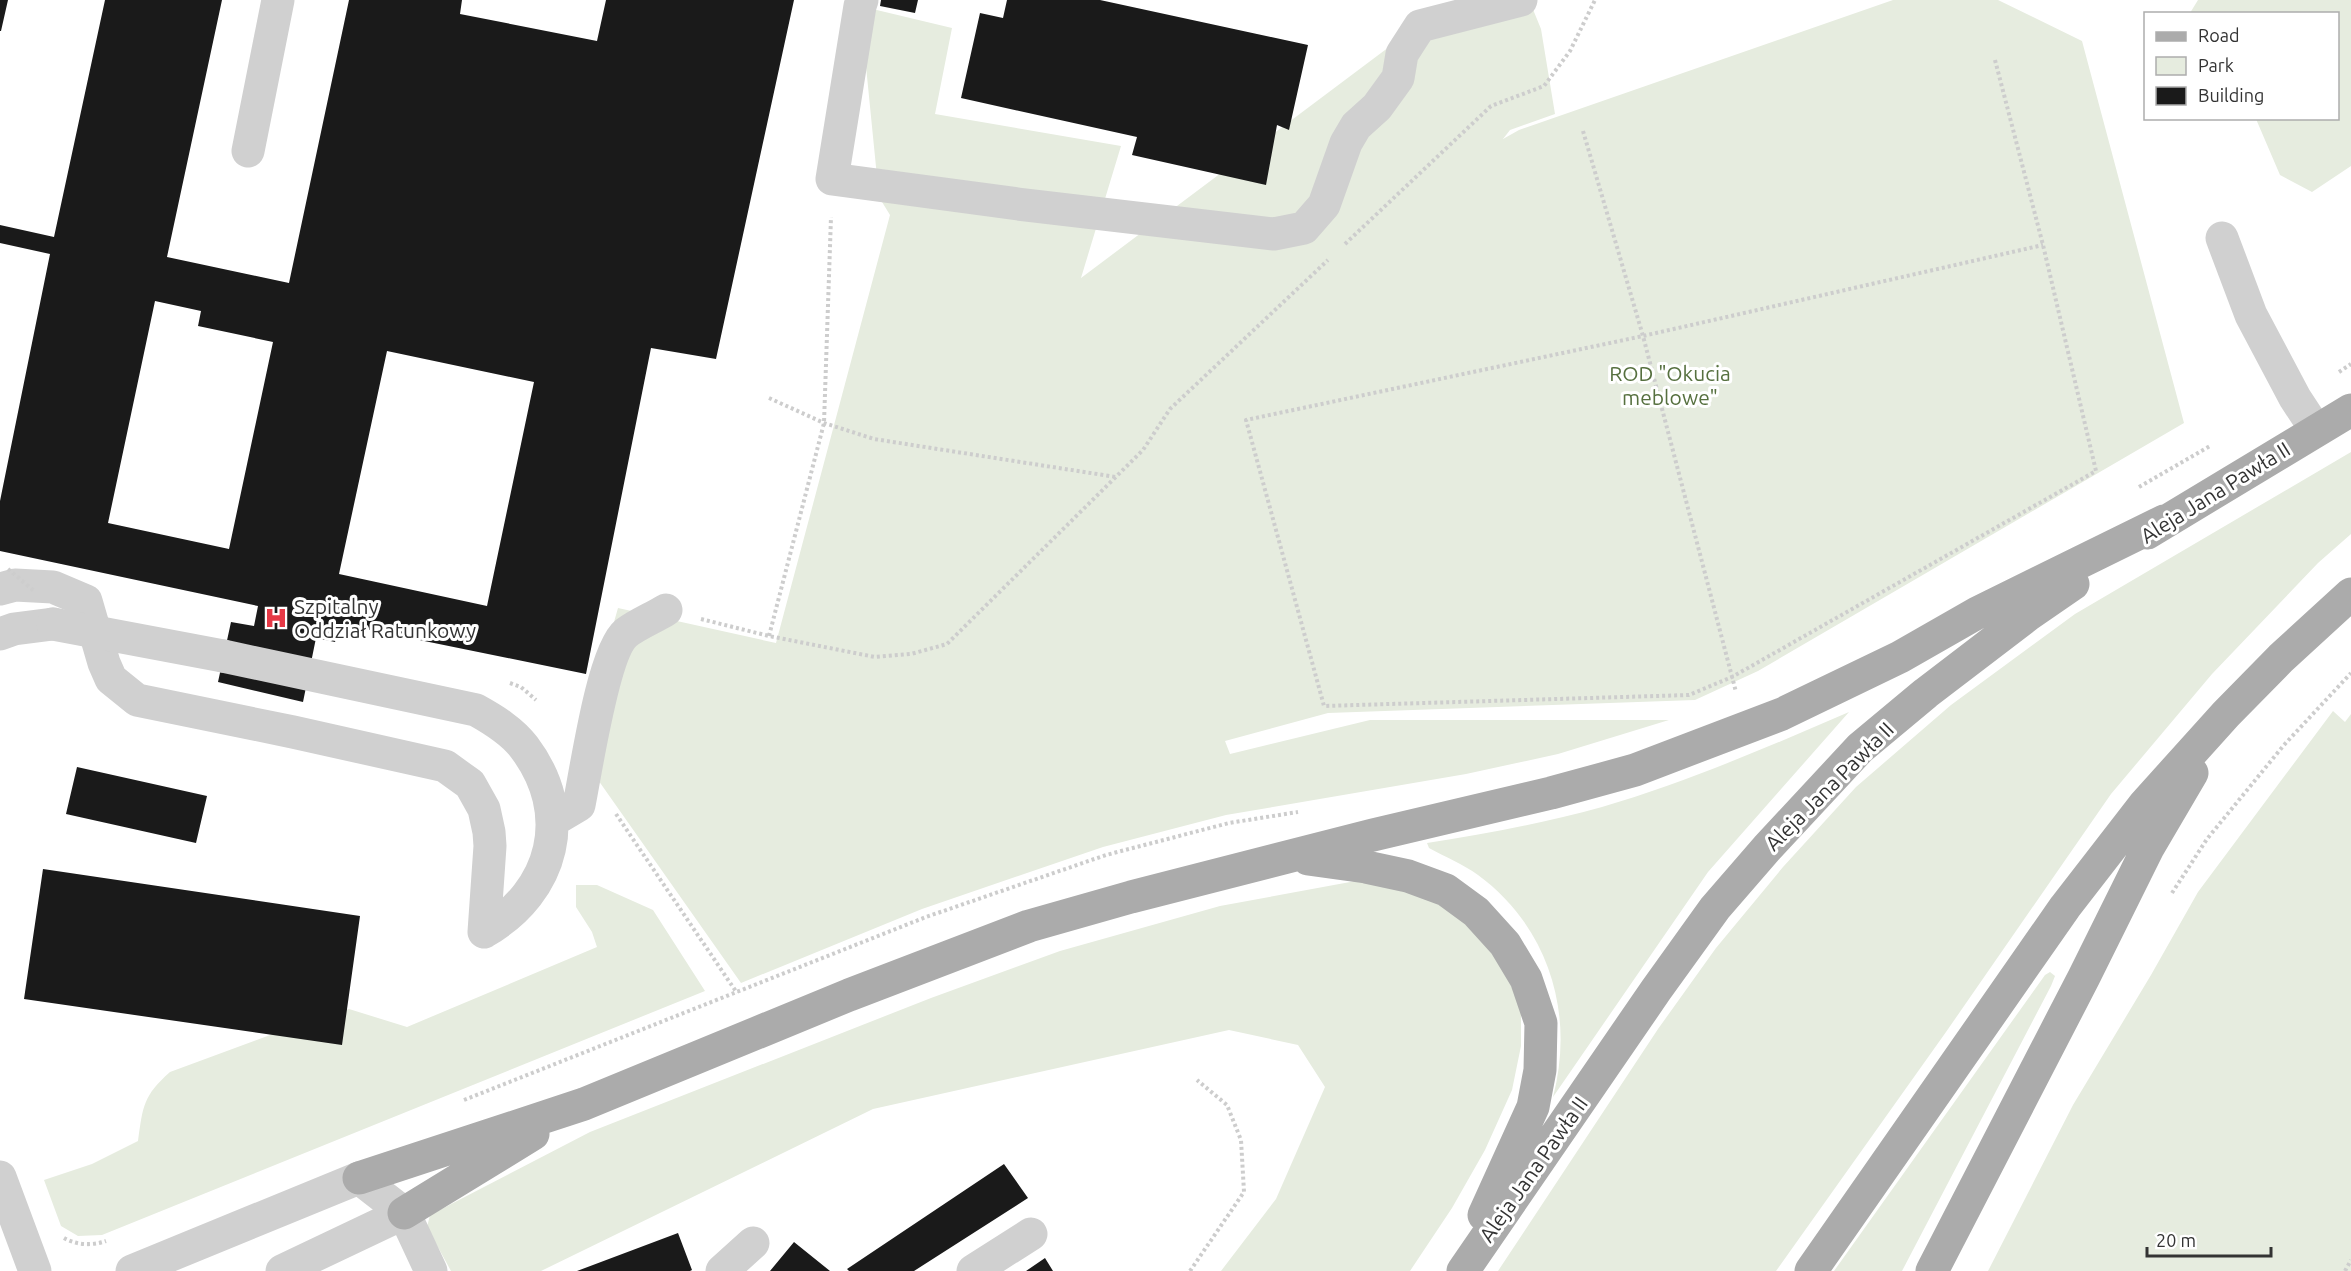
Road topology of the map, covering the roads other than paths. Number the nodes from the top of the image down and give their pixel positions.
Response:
1 (278, 0) edge
2 (862, 0) edge
3 (1521, 0) edge
4 (1422, 13) edge
5 (248, 151) dead end
6 (2222, 238) dead end
7 (2351, 410) edge
8 (2316, 430) junction
9 (2164, 521) junction
10 (0, 589) edge
11 (2351, 594) edge
12 (666, 610) road end
13 (0, 634) edge
14 (2226, 714) junction
15 (552, 821) junction
16 (1288, 857) junction
17 (584, 1104) junction
18 (0, 1177) edge
19 (359, 1178) junction
20 (404, 1213) junction
21 (1031, 1234) dead end
22 (753, 1243) dead end
23 (35, 1271) edge
24 (132, 1271) edge
25 (282, 1271) edge
26 (431, 1271) edge
27 (722, 1271) edge
28 (973, 1271) edge
29 (1461, 1271) edge
30 (1811, 1271) edge
31 (1932, 1271) edge

1 - 5 street
2 - 4 street
3 - 4 street
6 - 8 street
7 - 8 main road, Aleja Jana Pawła II
8 - 9 main road, Aleja Jana Pawła II
9 - 16 main road
9 - 29 main road, Aleja Jana Pawła II
10 - 15 street
11 - 14 main road
12 - 15 street
13 - 15 street, bridge
14 - 30 main road
14 - 31 main road
16 - 17 main road
16 - 29 main road
17 - 19 main road
17 - 20 main road
18 - 23 street
19 - 20 street
19 - 24 street
20 - 25 street
20 - 26 street
21 - 28 street
22 - 27 street

